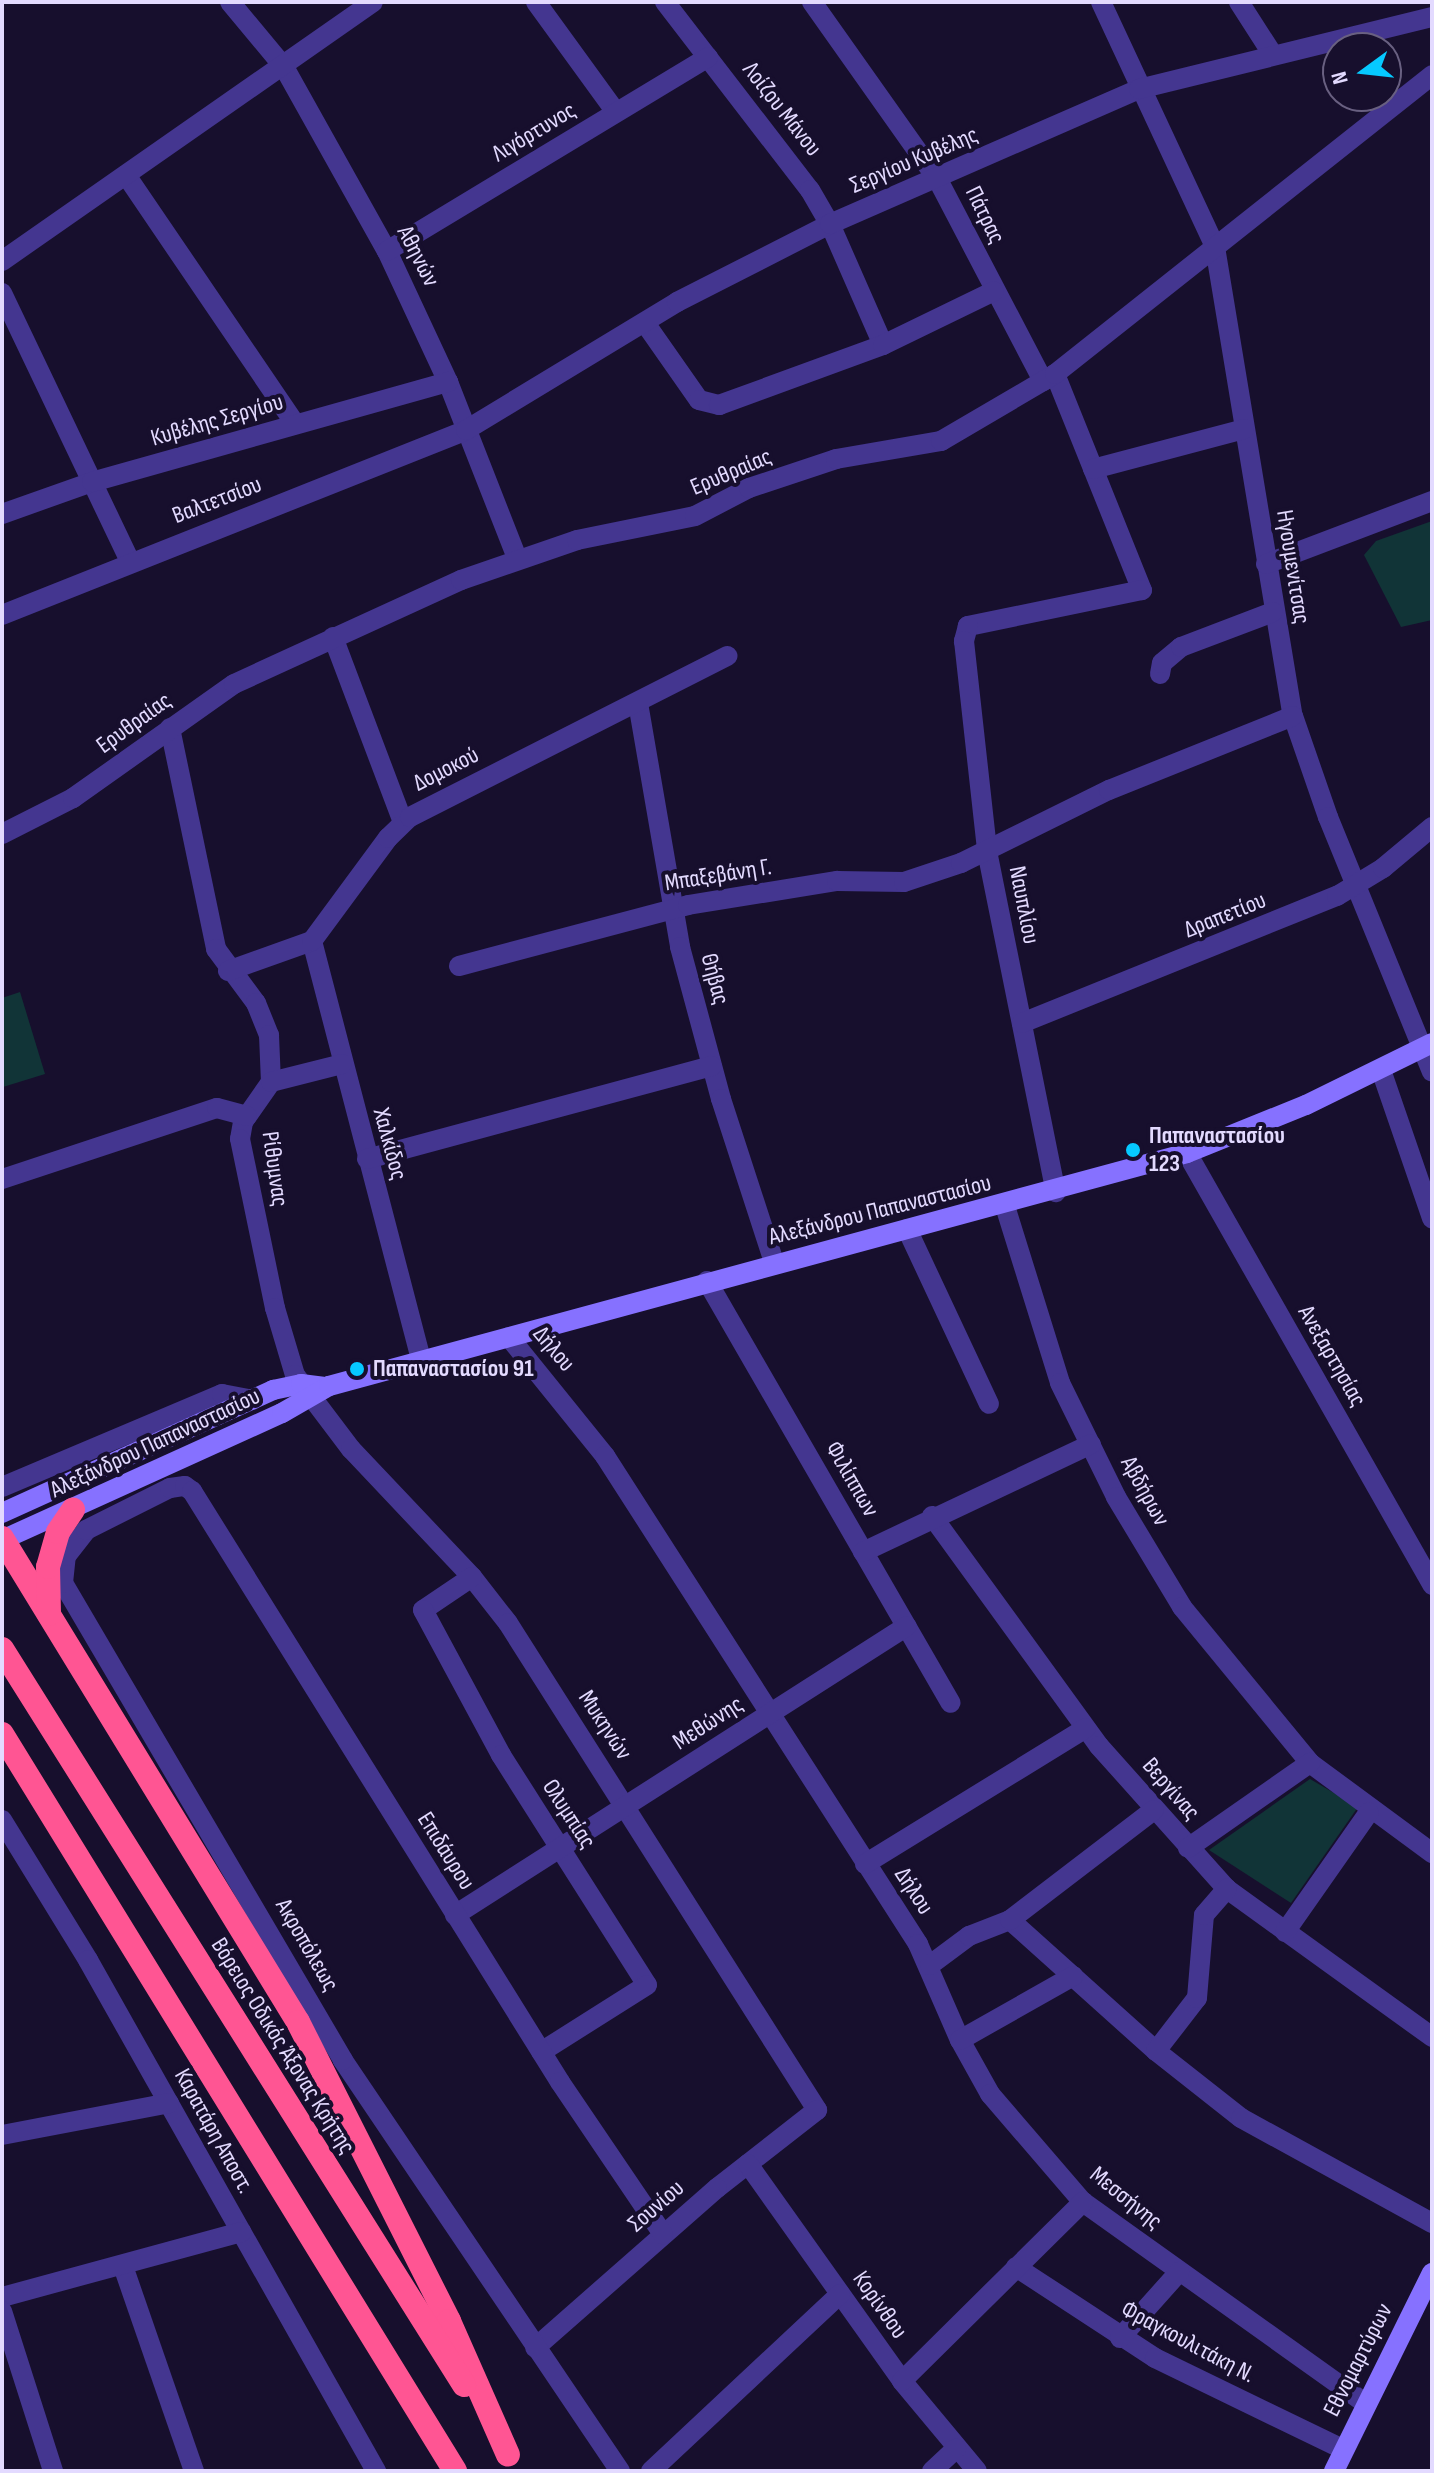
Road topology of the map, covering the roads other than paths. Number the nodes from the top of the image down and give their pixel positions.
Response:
1 (230, 2) edge
2 (373, 2) edge
3 (536, 2) edge
4 (665, 2) edge
5 (812, 2) edge
6 (1101, 2) edge
7 (1239, 2) edge
8 (1432, 17) edge
9 (1273, 55) junction
10 (708, 57) junction
11 (284, 67) junction
12 (1429, 86) edge
13 (1139, 89) junction
14 (616, 112) junction
15 (126, 175) junction
16 (938, 180) junction
17 (830, 224) junction
18 (1215, 247) junction
19 (387, 251) junction
20 (2, 261) edge
21 (994, 291) junction
22 (2, 293) edge
23 (645, 323) junction
24 (883, 345) junction
25 (1049, 377) junction
26 (448, 382) junction
27 (295, 424) junction
28 (1244, 429) junction
29 (459, 433) junction
30 (1093, 469) junction
31 (92, 482) junction
32 (1432, 501) edge
33 (2, 514) edge
34 (517, 558) junction
35 (130, 561) junction
36 (1266, 564) junction
37 (1273, 612) junction
38 (2, 615) edge
39 (968, 626) joint
40 (333, 637) junction
41 (727, 656) dead end
42 (1160, 674) dead end
43 (638, 703) junction
44 (1293, 716) junction
45 (170, 728) junction
46 (403, 822) junction
47 (1432, 827) edge
48 (2, 834) edge
49 (987, 851) junction
50 (1356, 887) junction
51 (672, 908) junction
52 (312, 941) junction
53 (459, 966) dead end
54 (228, 971) junction
55 (1022, 1023) junction
56 (1427, 1046) edge
57 (342, 1064) junction
58 (712, 1066) junction
59 (1381, 1070) junction
60 (1432, 1072) edge
61 (271, 1082) junction
62 (247, 1116) junction
63 (1187, 1153) junction
64 (367, 1159) junction
65 (2, 1179) edge
66 (1056, 1192) junction
67 (1005, 1206) junction
68 (1432, 1218) edge
69 (907, 1229) junction
70 (774, 1262) junction
71 (707, 1281) junction
72 (509, 1337) junction
73 (421, 1359) junction
74 (312, 1390) junction
75 (252, 1400) junction
76 (989, 1404) dead end
77 (1091, 1444) junction
78 (2, 1487) edge
79 (192, 1491) joint
80 (73, 1510) junction
81 (2, 1513) edge
82 (932, 1516) junction
83 (3, 1539) edge
84 (863, 1552) junction
85 (472, 1577) junction
86 (1432, 1585) edge
87 (50, 1620) junction
88 (907, 1626) junction
89 (2, 1649) edge
90 (951, 1703) dead end
91 (768, 1715) junction
92 (1086, 1728) junction
93 (2, 1734) edge
94 (1310, 1763) junction
95 (2, 1766) edge
96 (38, 1793) junction
97 (626, 1806) junction
98 (1154, 1810) junction
99 (1369, 1812) junction
100 (2, 1820) edge
101 (561, 1848) junction
102 (1188, 1848) junction
103 (9, 1849) edge
104 (1432, 1853) edge
105 (865, 1864) junction
106 (1227, 1889) junction
107 (455, 1915) junction
108 (1010, 1920) junction
109 (1285, 1932) junction
110 (930, 1965) junction
111 (1073, 1976) junction
112 (1432, 2037) edge
113 (960, 2040) junction
114 (1156, 2051) junction
115 (541, 2052) junction
116 (169, 2103) junction
117 (817, 2110) joint
118 (2, 2135) edge
119 (748, 2164) junction
120 (1083, 2202) junction
121 (1432, 2223) edge
122 (241, 2232) junction
123 (663, 2234) junction
124 (123, 2266) junction
125 (1016, 2267) junction
126 (1179, 2272) junction
127 (1432, 2273) edge
128 (840, 2294) junction
129 (2, 2297) edge
130 (2, 2311) edge
131 (1120, 2338) junction
132 (535, 2348) junction
133 (902, 2381) junction
134 (1365, 2403) junction
135 (956, 2449) junction
136 (1342, 2449) junction
137 (514, 2463) edge
138 (371, 2470) edge
139 (53, 2471) edge
140 (194, 2471) edge
141 (455, 2471) edge
142 (620, 2471) edge
143 (651, 2471) edge
144 (932, 2471) edge
145 (977, 2471) edge
146 (1334, 2471) edge

1 - 11 street, Αθηνών
2 - 11 street
3 - 14 street
4 - 10 street, Λοίζου Μάνου
5 - 16 street, Πάτρας
6 - 13 street, Ηγουμενίτσας
7 - 9 street
8 - 9 street, Σεργίου Κυβέλης
9 - 13 street, Σεργίου Κυβέλης
10 - 14 street, Λιγόρτυνος
10 - 17 street, Λοίζου Μάνου
11 - 15 street
11 - 19 street, Αθηνών
12 - 18 street, Ερυθραίας
13 - 16 street, Σεργίου Κυβέλης
13 - 18 street, Ηγουμενίτσας
14 - 19 street, Λιγόρτυνος
15 - 20 street
15 - 27 street
16 - 17 street, Σεργίου Κυβέλης
16 - 21 street, Πάτρας
17 - 23 street, Σεργίου Κυβέλης
17 - 24 street, Λοίζου Μάνου
18 - 25 street, Ερυθραίας
18 - 28 street, Ηγουμενίτσας
19 - 26 street, Αθηνών
21 - 24 street
21 - 25 street, Πάτρας
22 - 31 street
23 - 24 street
23 - 29 street, Σεργίου Κυβέλης
25 - 30 street, Πάτρας
25 - 34 street, Ερυθραίας
26 - 27 street, Κυβέλης Σεργίου
26 - 29 street, Αθηνών
27 - 31 street, Κυβέλης Σεργίου
28 - 30 street
28 - 36 street, Ηγουμενίτσας
29 - 34 street, Αθηνών
29 - 35 street, Βαλτετσίου
30 - 39 street, Πάτρας
31 - 33 street, Κυβέλης Σεργίου
31 - 35 street
32 - 36 street
34 - 40 street, Ερυθραίας
35 - 38 street, Βαλτετσίου
36 - 37 street, Ηγουμενίτσας
37 - 42 street
37 - 44 street, Ηγουμενίτσας
39 - 49 street, Ναυπλίου
40 - 45 street, Ερυθραίας
40 - 46 street
41 - 43 street, Δομοκού
43 - 46 street, Δομοκού
43 - 51 street, Θήβας
44 - 49 street, Μπαξεβάνη Γ.
44 - 50 street, Ηγουμενίτσας
45 - 48 street, Ερυθραίας
45 - 54 street
46 - 52 street, Δομοκού
47 - 50 street, Δραπετίου
49 - 51 street, Μπαξεβάνη Γ.
49 - 55 street, Ναυπλίου
50 - 55 street, Δραπετίου
50 - 56 street, Ηγουμενίτσας
51 - 53 street, Μπαξεβάνη Γ.
51 - 58 street, Θήβας
52 - 54 street
52 - 57 street, Χαλκίδος
54 - 61 street
55 - 66 street, Ναυπλίου
56 - 59 main road, Αλεξάνδρου Παπαναστασίου
56 - 60 street, Ηγουμενίτσας
57 - 61 street
57 - 64 street, Χαλκίδος
58 - 64 street
58 - 70 street, Θήβας
59 - 63 main road, Αλεξάνδρου Παπαναστασίου
59 - 68 street
61 - 62 street, Ρίθυμνας
62 - 65 street
62 - 74 street, Ρίθυμνας
63 - 66 main road, Αλεξάνδρου Παπαναστασίου
63 - 86 street, Ανεξαρτησίας
64 - 73 street, Χαλκίδος
66 - 67 main road, Αλεξάνδρου Παπαναστασίου
67 - 69 main road, Αλεξάνδρου Παπαναστασίου
67 - 77 street, Αβδήρων
69 - 70 main road, Αλεξάνδρου Παπαναστασίου
69 - 76 street
70 - 71 main road, Αλεξάνδρου Παπαναστασίου
71 - 72 main road, Αλεξάνδρου Παπαναστασίου
71 - 84 street, Φιλίππων
72 - 73 main road, Αλεξάνδρου Παπαναστασίου
72 - 91 street, Δήλου
73 - 74 main road, Αλεξάνδρου Παπαναστασίου
74 - 75 main road, Αλεξάνδρου Παπαναστασίου
74 - 80 main road, Αλεξάνδρου Παπαναστασίου
74 - 85 street, Μυκηνών
75 - 78 street, Αλεξάνδρου Παπαναστασίου
75 - 81 main road, Αλεξάνδρου Παπαναστασίου
77 - 82 street
77 - 94 street, Αβδήρων
79 - 107 street, Επιδάυρου
79 - 132 street, Ακροπόλεως
80 - 83 main road, Αλεξάνδρου Παπαναστασίου
80 - 87 highway
82 - 84 street
82 - 92 street, Βεργίνας
83 - 87 highway
84 - 88 street, Φιλίππων
85 - 97 street, Μυκηνών
85 - 101 street, Ολυμπίας
87 - 137 highway
88 - 90 street, Φιλίππων
88 - 91 street, Μεθώνης
89 - 137 highway, Βόρειος Οδικός Άξονας Κρήτης
91 - 97 street, Μεθώνης
91 - 105 street, Δήλου
92 - 98 street, Βεργίνας
92 - 105 street
93 - 96 highway
94 - 99 street, Αβδήρων
94 - 102 street
95 - 96 highway
96 - 141 highway
97 - 101 street, Μεθώνης
97 - 117 street, Μυκηνών
98 - 102 street, Βεργίνας
98 - 108 street
99 - 104 street
99 - 109 street
100 - 103 street, Καρατάρη Αποστ.
101 - 107 street, Μεθώνης
101 - 115 street, Ολυμπίας
102 - 106 street, Βεργίνας
103 - 116 street, Καρατάρη Αποστ.
105 - 110 street, Δήλου
106 - 109 street, Βεργίνας
106 - 114 street
107 - 115 street, Επιδάυρου
108 - 110 street
108 - 111 street
109 - 112 street, Βεργίνας
110 - 113 street, Μεσσήνης
111 - 113 street
111 - 114 street
113 - 120 street, Μεσσήνης
114 - 121 street
115 - 123 street, Επιδάυρου
116 - 118 street
116 - 122 street, Καρατάρη Αποστ.
117 - 119 street, Σουνίου
119 - 123 street, Σουνίου
119 - 128 street, Κορίνθου
120 - 125 street
120 - 126 street, Μεσσήνης
122 - 124 street
122 - 138 street, Καρατάρη Αποστ.
123 - 132 street, Σουνίου
124 - 129 street
124 - 140 street
125 - 131 street, Φραγκουλιτάκη Ν.
125 - 133 street
126 - 131 street
126 - 134 street, Μεσσήνης
127 - 134 main road, Εθνομαρτύρων
128 - 133 street, Κορίνθου
128 - 143 street
130 - 139 street
131 - 136 street, Φραγκουλιτάκη Ν.
132 - 142 street, Ακροπόλεως
133 - 135 street, Κορίνθου
134 - 136 main road, Εθνομαρτύρων
135 - 144 street
135 - 145 street, Κορίνθου
136 - 146 main road, Εθνομαρτύρων

